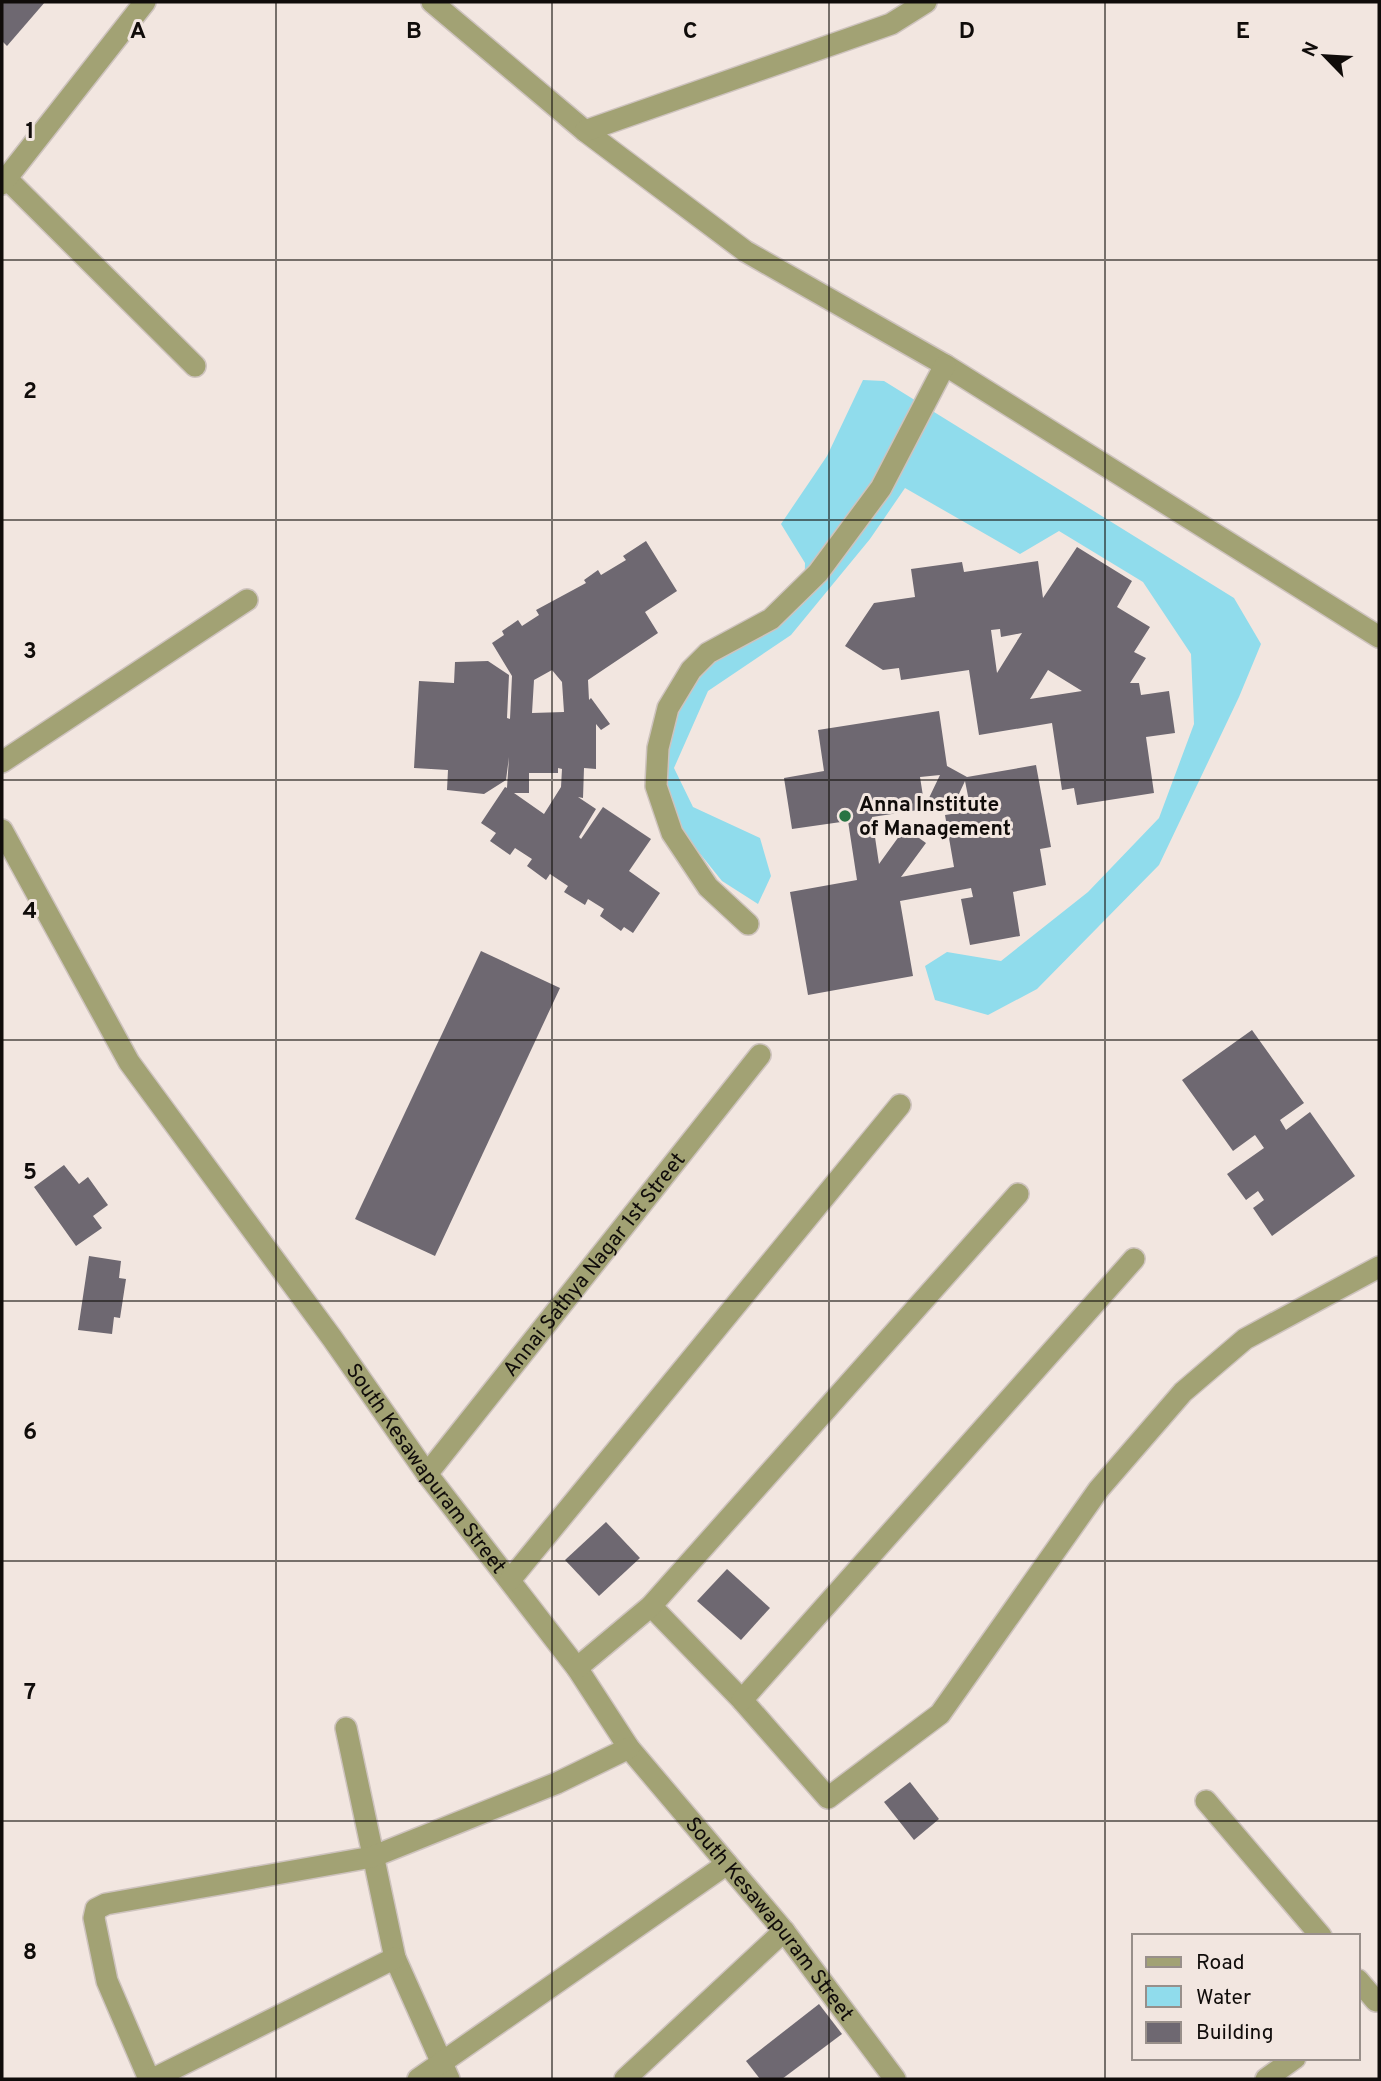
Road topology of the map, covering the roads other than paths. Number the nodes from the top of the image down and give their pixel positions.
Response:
1 (145, 2) edge
2 (432, 2) edge
3 (926, 2) edge
4 (585, 131) junction
5 (4, 181) edge
6 (945, 365) junction
7 (195, 366) dead end
8 (247, 600) dead end
9 (1379, 637) edge
10 (2, 762) edge
11 (2, 830) edge
12 (748, 925) dead end
13 (760, 1055) dead end
14 (901, 1105) dead end
15 (1018, 1194) dead end
16 (1134, 1259) dead end
17 (1379, 1267) edge
18 (427, 1474) junction
19 (510, 1580) junction
20 (651, 1606) junction
21 (577, 1668) junction
22 (742, 1700) junction
23 (346, 1728) dead end
24 (629, 1748) junction
25 (1206, 1801) dead end
26 (372, 1857) junction
27 (727, 1864) junction
28 (784, 1931) junction
29 (1319, 1934) edge
30 (395, 1958) junction
31 (1360, 1982) edge
32 (1378, 2000) edge
33 (1360, 2013) edge
34 (1292, 2060) edge
35 (445, 2072) edge
36 (151, 2079) edge
37 (418, 2079) edge
38 (625, 2079) edge
39 (895, 2079) edge
40 (1266, 2079) edge

1 - 5 street
2 - 4 street
3 - 4 street
4 - 6 street
5 - 7 street
6 - 9 street
6 - 12 street
8 - 10 street
11 - 18 street, South Kesawapuram Street
13 - 18 street, Annai Sathya Nagar 1st Street
14 - 19 street
15 - 20 street
16 - 22 street
17 - 22 street
18 - 19 street, South Kesawapuram Street
19 - 21 street, South Kesawapuram Street
20 - 21 street
20 - 22 street
21 - 24 street, South Kesawapuram Street
23 - 26 street
24 - 26 street
24 - 27 street, South Kesawapuram Street
25 - 29 street
26 - 30 street
26 - 36 street
27 - 28 street, South Kesawapuram Street
27 - 35 street
28 - 38 street
28 - 39 street, South Kesawapuram Street
30 - 35 street
30 - 36 street
31 - 32 street
32 - 33 street
34 - 40 street
35 - 37 street

